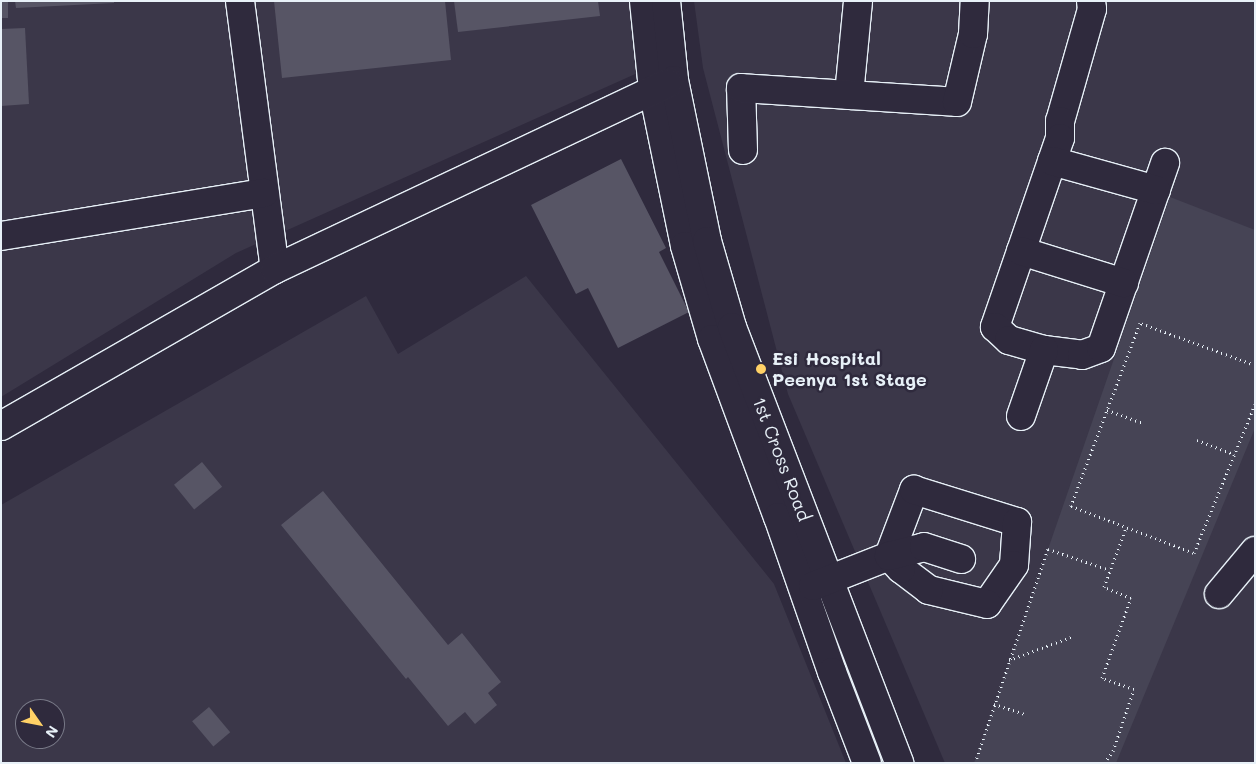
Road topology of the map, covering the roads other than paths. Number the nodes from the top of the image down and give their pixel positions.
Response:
1 (240, 1) edge
2 (644, 1) edge
3 (666, 1) edge
4 (858, 1) edge
5 (975, 1) edge
6 (1091, 1) edge
7 (663, 85) junction
8 (849, 95) junction
9 (742, 150) dead end
10 (1052, 161) junction
11 (1165, 163) dead end
12 (1156, 190) junction
13 (265, 193) junction
14 (1, 236) edge
15 (1021, 251) junction
16 (274, 269) junction
17 (1124, 283) junction
18 (1044, 350) junction
19 (1021, 416) dead end
20 (1, 426) edge
21 (1255, 551) edge
22 (889, 556) junction
23 (961, 559) dead end
24 (829, 580) junction
25 (803, 590) junction
26 (1219, 594) dead end
27 (866, 763) edge
28 (899, 763) edge

1 - 13 street
2 - 7 street
3 - 7 street, 1st Cross Road
4 - 8 street
5 - 8 street
6 - 10 street
7 - 16 street
7 - 24 street, 1st Cross Road
7 - 25 street
8 - 9 street
10 - 12 street
10 - 15 street
11 - 12 street
12 - 17 street
13 - 14 street
13 - 16 street
15 - 17 street
15 - 18 street
16 - 20 street
17 - 18 street
18 - 19 street
21 - 26 street
22 - 22 street
22 - 23 street
22 - 24 street
24 - 25 street
24 - 28 street, 1st Cross Road
25 - 27 street

